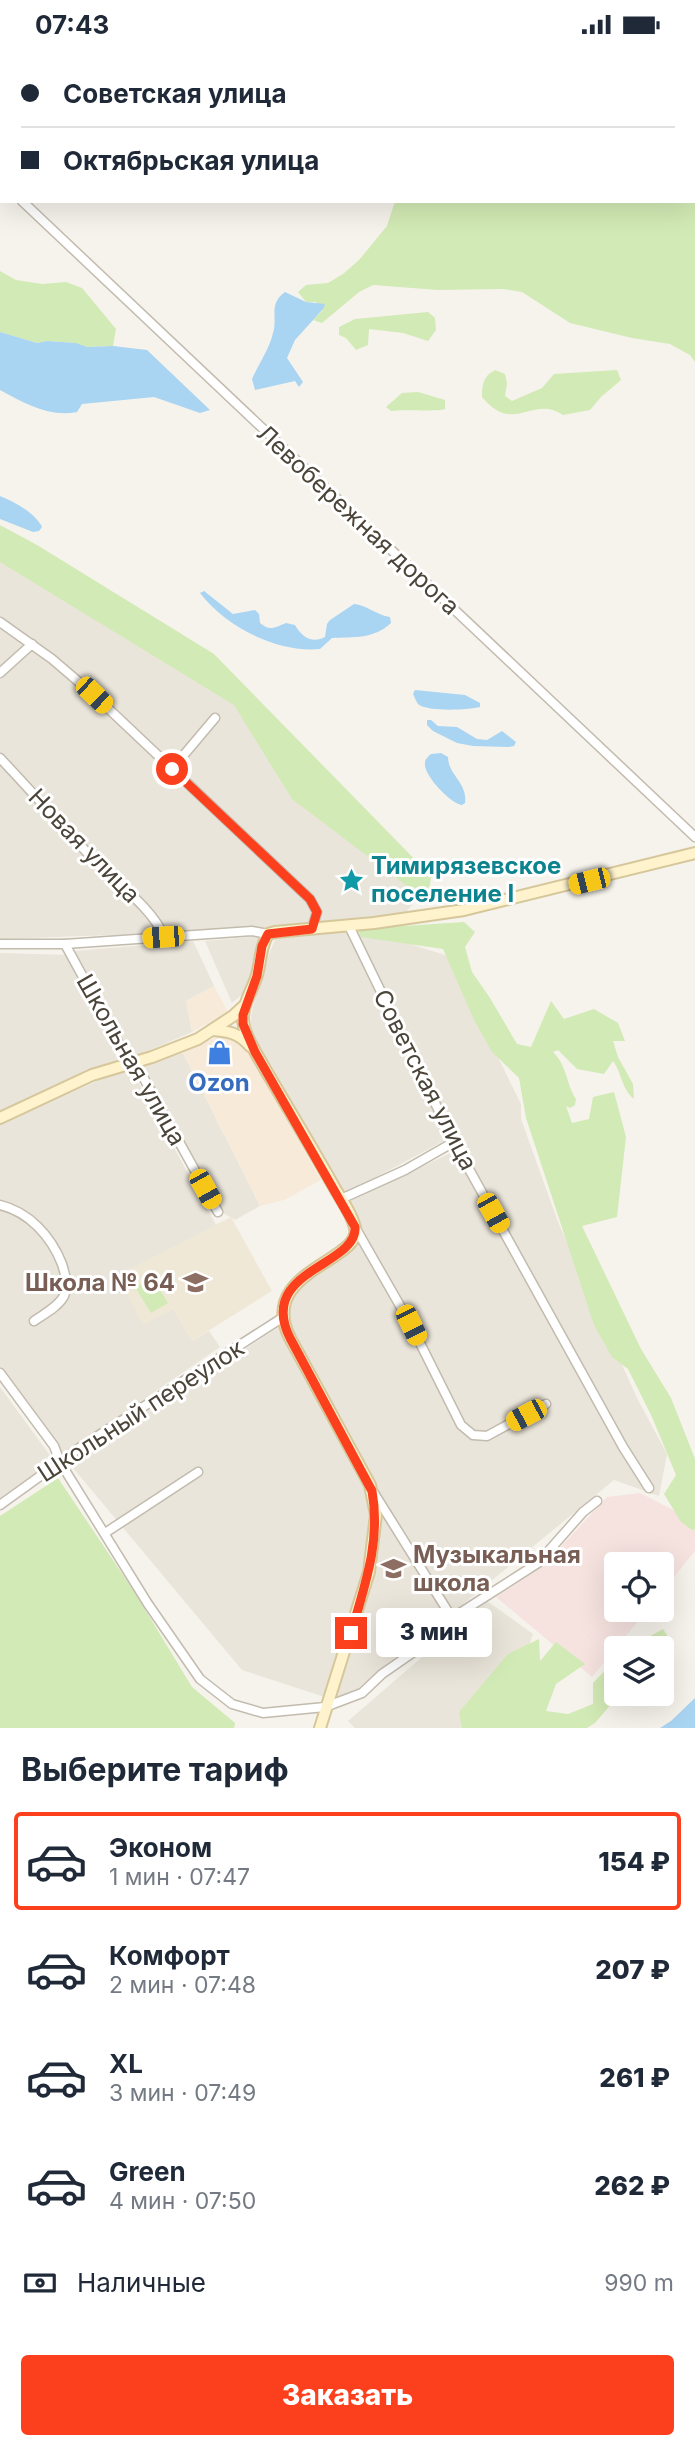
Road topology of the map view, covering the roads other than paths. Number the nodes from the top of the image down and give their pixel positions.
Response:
1 (24, 203) edge
2 (0, 622) edge
3 (32, 644) junction
4 (0, 673) edge
5 (215, 718) dead end
6 (0, 758) edge
7 (172, 769) junction
8 (695, 838) edge
9 (695, 853) edge
10 (349, 926) junction
11 (312, 929) junction
12 (268, 934) junction
13 (163, 937) junction
14 (0, 944) edge
15 (65, 944) junction
16 (244, 1006) junction
17 (212, 1030) junction
18 (255, 1052) junction
19 (130, 1063) junction
20 (0, 1118) edge
21 (454, 1142) junction
22 (341, 1199) junction
23 (0, 1205) edge
24 (218, 1212) dead end
25 (355, 1227) junction
26 (282, 1318) junction
27 (34, 1321) dead end
28 (0, 1373) edge
29 (546, 1404) dead end
30 (60, 1462) junction
31 (198, 1472) dead end
32 (371, 1488) junction
33 (649, 1488) dead end
34 (597, 1501) dead end
35 (0, 1505) edge
36 (105, 1534) junction
37 (452, 1618) junction
38 (325, 1707) junction
39 (320, 1728) edge

1 - 8 street, Левобережная дорога
2 - 3 street
3 - 4 street
3 - 7 street
5 - 7 street
6 - 13 street, Новая улица
7 - 11 street
9 - 10 street
10 - 11 street
10 - 21 street, Советская улица
11 - 12 street
12 - 13 street
12 - 16 street
13 - 15 street
14 - 15 street
15 - 19 street, Школьная улица
16 - 17 street
16 - 18 street
17 - 18 street
17 - 19 street
18 - 22 street
19 - 20 street
19 - 24 street, Школьная улица
21 - 22 street
21 - 33 street, Советская улица
22 - 25 street
23 - 27 street
25 - 26 street
25 - 29 street
26 - 30 street, Школьный переулок
26 - 32 street
28 - 30 street
30 - 35 street, Школьный переулок
30 - 36 street
31 - 36 street
32 - 37 street
32 - 38 street
34 - 37 street
36 - 38 street
37 - 38 street
38 - 39 street

